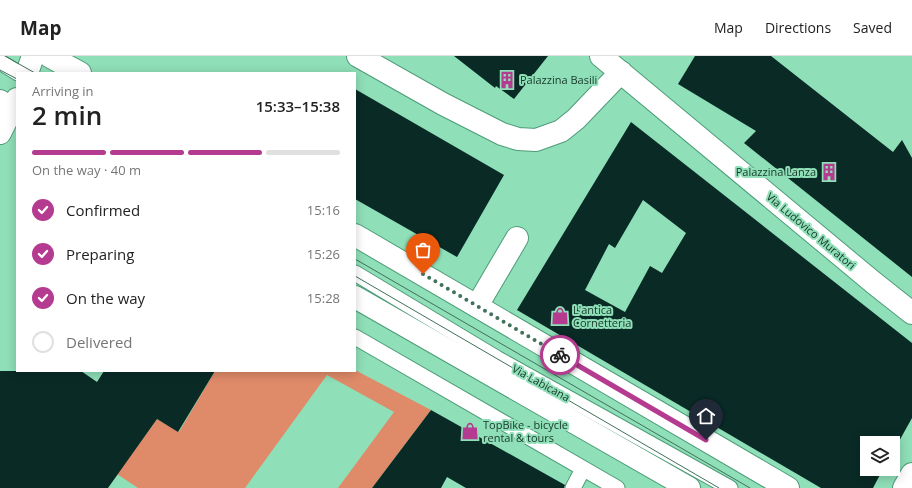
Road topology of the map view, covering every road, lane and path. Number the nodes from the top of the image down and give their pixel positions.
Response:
1 (34, 56) edge
2 (49, 56) edge
3 (358, 56) edge
4 (601, 56) edge
5 (0, 62) edge
6 (16, 72) edge
7 (27, 72) edge
8 (78, 72) edge
9 (621, 72) junction
10 (13, 107) edge
11 (0, 133) edge
12 (356, 236) edge
13 (516, 238) dead end
14 (356, 274) edge
15 (356, 298) edge
16 (477, 306) junction
17 (912, 313) edge
18 (356, 338) edge
19 (583, 469) junction
20 (912, 474) edge
21 (573, 488) edge
22 (617, 488) edge
23 (689, 488) edge
24 (730, 488) edge
25 (788, 488) edge
26 (904, 488) edge

1 - 7 main road
2 - 8 main road
3 - 9 main road
4 - 9 main road, Via Ludovico Muratori
5 - 6 lane
9 - 17 main road, Via Ludovico Muratori
10 - 11 main road
12 - 16 main road
13 - 16 main road
14 - 24 lane, Via Labicana
15 - 23 main road, Via Labicana
16 - 25 main road
18 - 19 lane
19 - 21 lane
19 - 22 lane
20 - 26 main road

